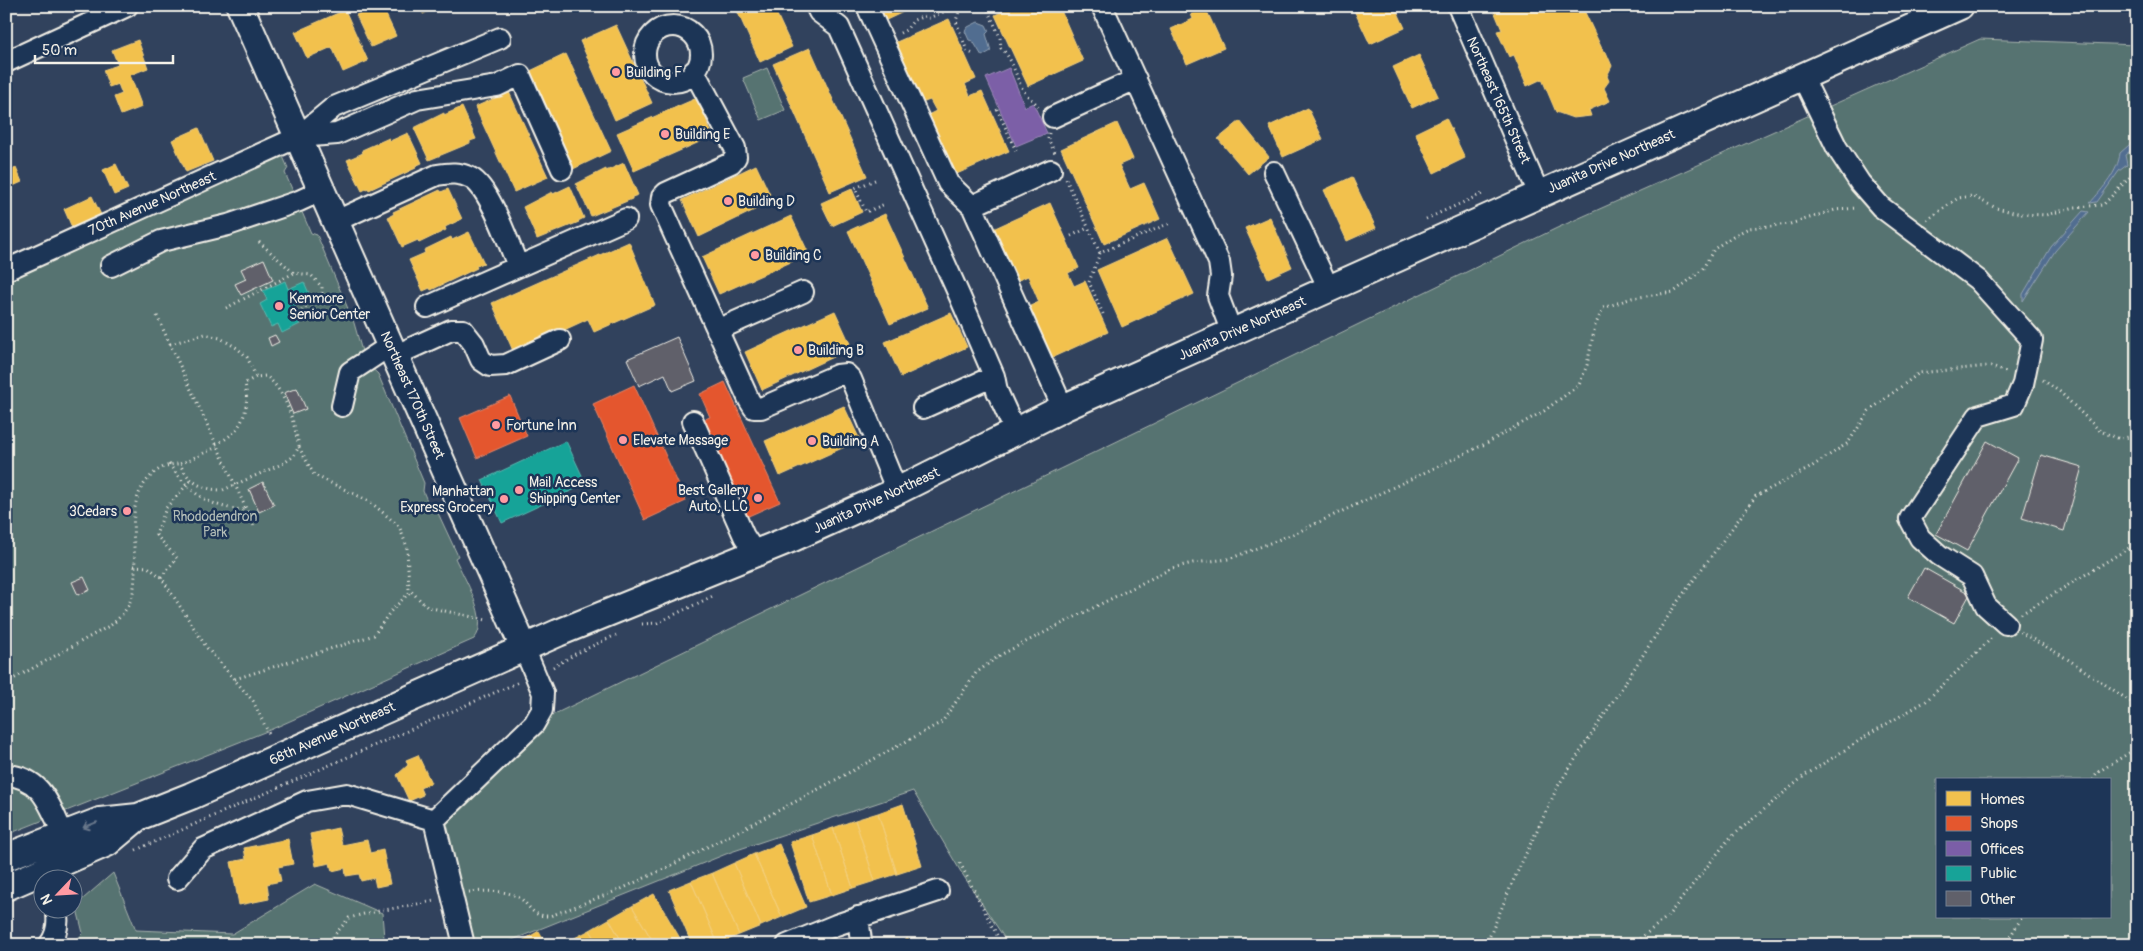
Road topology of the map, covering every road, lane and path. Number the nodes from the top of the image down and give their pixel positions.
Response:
1 (127, 6) edge
2 (240, 6) edge
3 (816, 6) edge
4 (867, 6) edge
5 (965, 6) edge
6 (980, 6) edge
7 (1102, 6) edge
8 (1458, 6) edge
9 (989, 7) edge
10 (1955, 7) edge
11 (960, 8) junction
12 (500, 38) dead end
13 (883, 42) junction
14 (973, 54) dead end
15 (6, 62) edge
16 (694, 71) dead end
17 (1802, 76) junction
18 (1136, 79) junction
19 (997, 109) dead end
20 (1046, 117) junction
21 (298, 137) junction
22 (1017, 153) dead end
23 (1057, 166) junction
24 (562, 169) dead end
25 (1274, 172) dead end
26 (2137, 174) edge
27 (875, 180) dead end
28 (322, 190) junction
29 (1540, 194) junction
30 (886, 204) dead end
31 (972, 206) junction
32 (1861, 207) dead end
33 (626, 218) dead end
34 (336, 221) junction
35 (1170, 223) dead end
36 (1088, 228) junction
37 (1913, 229) junction
38 (1070, 236) dead end
39 (259, 242) dead end
40 (1100, 253) junction
41 (111, 266) dead end
42 (518, 266) junction
43 (6, 270) edge
44 (294, 273) junction
45 (1329, 289) junction
46 (804, 292) dead end
47 (427, 307) dead end
48 (226, 308) dead end
49 (295, 313) dead end
50 (1102, 314) dead end
51 (157, 316) dead end
52 (717, 330) junction
53 (1232, 333) junction
54 (560, 340) dead end
55 (170, 344) junction
56 (393, 350) junction
57 (2026, 374) junction
58 (994, 376) junction
59 (256, 377) junction
60 (342, 406) dead end
61 (923, 408) dead end
62 (1064, 408) junction
63 (693, 421) dead end
64 (1016, 433) junction
65 (2137, 435) edge
66 (217, 446) junction
67 (299, 446) junction
68 (169, 464) junction
69 (180, 464) junction
70 (191, 480) junction
71 (185, 485) junction
72 (235, 486) junction
73 (897, 490) junction
74 (246, 510) junction
75 (254, 526) dead end
76 (2137, 543) edge
77 (755, 553) junction
78 (134, 566) junction
79 (161, 577) junction
80 (411, 591) junction
81 (718, 594) dead end
82 (486, 620) dead end
83 (2006, 624) junction
84 (639, 625) dead end
85 (623, 632) dead end
86 (524, 648) junction
87 (564, 660) dead end
88 (235, 679) junction
89 (6, 683) edge
90 (505, 684) dead end
91 (515, 684) dead end
92 (505, 689) junction
93 (2137, 706) edge
94 (269, 734) dead end
95 (2137, 748) edge
96 (6, 775) edge
97 (2094, 778) edge
98 (138, 817) junction
99 (434, 820) junction
100 (64, 836) junction
101 (128, 853) dead end
102 (6, 857) edge
103 (960, 863) dead end
104 (56, 868) edge
105 (32, 878) edge
106 (177, 879) dead end
107 (6, 886) edge
108 (938, 891) dead end
109 (453, 898) junction
110 (858, 917) junction
111 (57, 918) edge
112 (2021, 918) edge
113 (49, 945) edge
114 (326, 945) edge
115 (464, 945) edge
116 (787, 945) edge
117 (860, 945) edge
118 (1002, 945) edge
119 (1486, 945) edge
120 (1632, 945) edge
121 (2005, 945) edge

1 - 15 street
2 - 21 main road, Northeast 170th Street
3 - 58 street
4 - 13 street
5 - 11 path
6 - 9 path
7 - 18 street
8 - 29 street, Northeast 165th Street
9 - 20 path
10 - 17 main road, Juanita Drive Northeast
11 - 13 path
11 - 14 path
12 - 21 street, 70th Avenue Northeast
13 - 31 street
16 - 52 street
17 - 29 main road, Juanita Drive Northeast
17 - 37 street
18 - 20 street
18 - 53 street
19 - 22 path
20 - 23 path
21 - 24 street, 70th Avenue Northeast
21 - 28 main road, Northeast 170th Street
21 - 43 street, 70th Avenue Northeast
23 - 31 street
23 - 36 path
25 - 45 street
26 - 37 path
27 - 30 path
28 - 34 main road, Northeast 170th Street
28 - 41 street
29 - 45 main road, Juanita Drive Northeast
31 - 62 street
32 - 109 path
33 - 42 street
34 - 42 street
34 - 56 main road, Northeast 170th Street
35 - 40 path
36 - 38 path
36 - 40 path
37 - 57 street
39 - 44 path
40 - 50 path
42 - 47 street
44 - 48 path
44 - 49 path
45 - 53 main road, Juanita Drive Northeast
46 - 52 street
51 - 55 path
52 - 73 street
53 - 62 main road, Juanita Drive Northeast
54 - 56 street
55 - 59 path
55 - 66 path
56 - 60 street
56 - 86 main road, Northeast 170th Street
57 - 65 path
57 - 83 street
57 - 119 path
58 - 61 street
58 - 64 street
59 - 66 path
59 - 67 path
62 - 64 main road, Juanita Drive Northeast
63 - 77 street
64 - 73 main road, Juanita Drive Northeast
66 - 69 path
66 - 72 path
67 - 72 path
67 - 80 path
68 - 69 path
68 - 71 path
68 - 78 path
69 - 70 path
70 - 71 path
70 - 72 path
71 - 74 path
71 - 79 path
72 - 74 path
73 - 77 main road, Juanita Drive Northeast
74 - 75 path
76 - 83 path
77 - 86 main road, Juanita Drive Northeast
78 - 79 path
78 - 89 path
79 - 88 path
80 - 82 path
80 - 88 path
81 - 84 path
83 - 93 path
83 - 120 path
85 - 87 path
86 - 98 main road, 68th Avenue Northeast
86 - 99 street
88 - 94 path
90 - 92 path
91 - 92 path
92 - 101 path
95 - 97 path
96 - 100 street
98 -> 100 main road, 68th Avenue Northeast
98 - 104 main road, 68th Avenue Northeast
99 - 106 street
99 - 109 street
100 - 102 main road, 68th Avenue Northeast
103 - 118 path
105 - 107 main road, 68th Avenue Northeast
108 - 110 street
109 - 114 path
109 - 115 street
110 - 116 street
110 - 117 street
111 - 113 street
112 - 121 path

